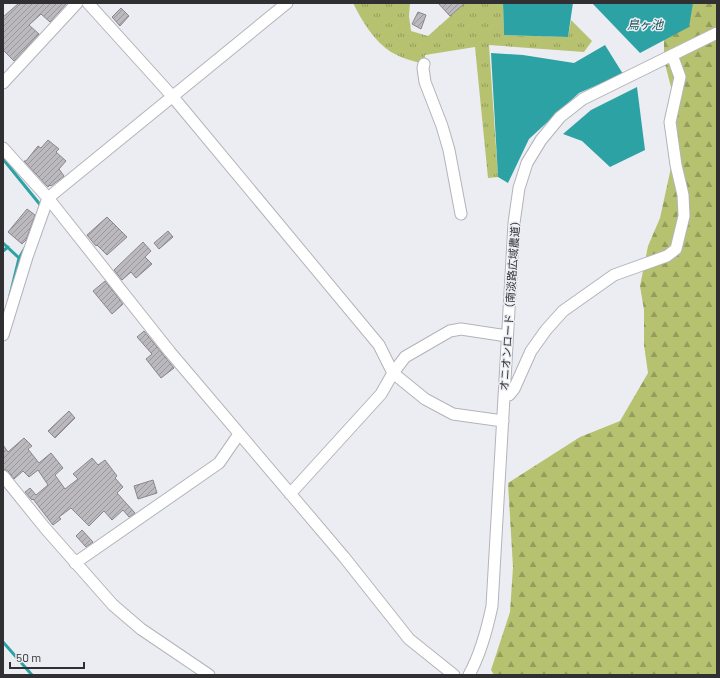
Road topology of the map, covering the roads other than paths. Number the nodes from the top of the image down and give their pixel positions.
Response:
1 (77, 3) edge
2 (88, 3) edge
3 (287, 3) edge
4 (717, 33) edge
5 (672, 55) junction
6 (424, 64) dead end
7 (3, 83) edge
8 (173, 96) junction
9 (3, 148) edge
10 (48, 198) junction
11 (461, 214) dead end
12 (3, 335) edge
13 (507, 336) junction
14 (393, 373) junction
15 (504, 395) junction
16 (503, 421) junction
17 (238, 434) junction
18 (3, 476) edge
19 (290, 494) junction
20 (75, 563) junction
21 (209, 675) edge
22 (454, 675) edge
23 (469, 675) edge

1 - 7 street
2 - 8 street
3 - 8 street
4 - 5 street, オニオンロード（南淡路広域農道）
5 - 13 street, オニオンロード（南淡路広域農道）
5 - 15 street
6 - 11 street
8 - 10 street
8 - 14 street
9 - 10 street
10 - 12 street
10 - 17 street
13 - 14 street
13 - 15 street, オニオンロード（南淡路広域農道）
14 - 16 street
14 - 19 street
15 - 16 street, オニオンロード（南淡路広域農道）
16 - 23 street, オニオンロード（南淡路広域農道）
17 - 19 street
17 - 20 street
18 - 20 street
19 - 22 street
20 - 21 street

